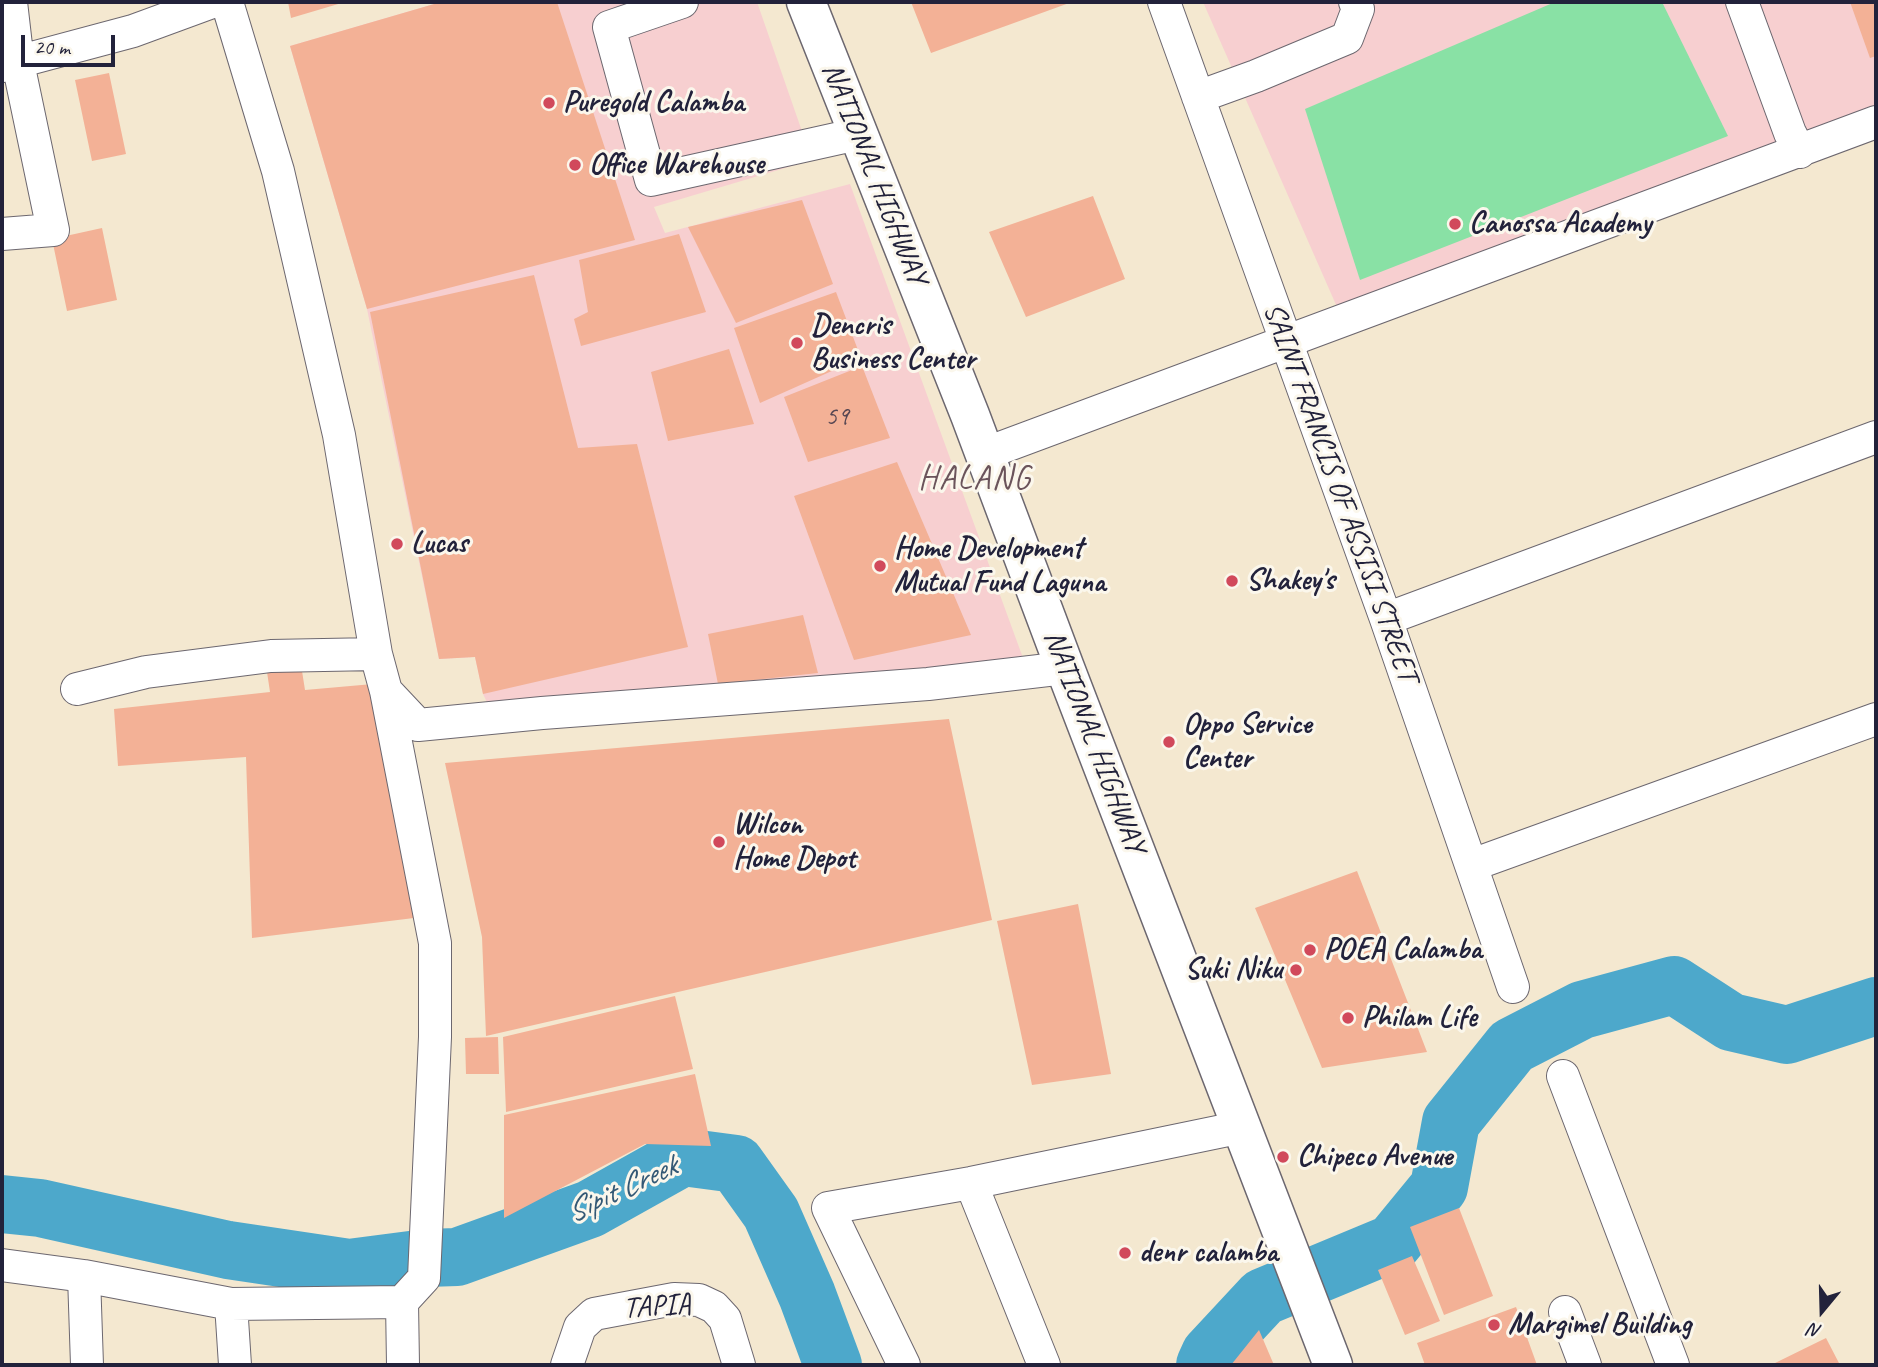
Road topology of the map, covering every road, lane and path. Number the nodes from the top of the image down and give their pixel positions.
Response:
1 (12, 2) edge
2 (212, 2) edge
3 (227, 2) edge
4 (682, 2) edge
5 (806, 2) edge
6 (1164, 2) edge
7 (1355, 2) edge
8 (1742, 2) edge
9 (10, 64) edge
10 (1198, 97) junction
11 (1876, 122) edge
12 (859, 134) junction
13 (1800, 152) junction
14 (2, 234) edge
15 (1286, 342) junction
16 (1876, 437) edge
17 (984, 454) junction
18 (1386, 619) junction
19 (376, 654) junction
20 (1065, 668) junction
21 (76, 689) dead end
22 (386, 691) junction
23 (1876, 719) edge
24 (1472, 865) junction
25 (1513, 987) dead end
26 (1563, 1076) dead end
27 (1242, 1127) junction
28 (971, 1184) junction
29 (2, 1265) edge
30 (84, 1276) junction
31 (402, 1302) junction
32 (231, 1304) junction
33 (1564, 1312) dead end
34 (1663, 1362) edge
35 (87, 1365) edge
36 (235, 1365) edge
37 (403, 1365) edge
38 (568, 1365) edge
39 (739, 1365) edge
40 (904, 1365) edge
41 (1044, 1365) edge
42 (1333, 1365) edge
43 (1585, 1365) edge

1 - 9 street
2 - 9 street
3 - 19 street
4 - 12 street
5 - 12 main road, NATIONAL HIGHWAY
6 - 10 street, SAINT FRANCIS OF ASSISI STREET
7 - 10 street
8 - 13 street
9 - 14 street
10 - 15 street, SAINT FRANCIS OF ASSISI STREET
11 - 13 street
12 - 17 main road, NATIONAL HIGHWAY
13 - 15 street
15 - 17 street
15 - 18 street, SAINT FRANCIS OF ASSISI STREET
16 - 18 street
17 - 20 main road, NATIONAL HIGHWAY
18 - 24 street, SAINT FRANCIS OF ASSISI STREET
19 - 21 street
19 - 22 street
20 - 22 street
20 - 27 main road, NATIONAL HIGHWAY
22 - 31 street
23 - 24 street
24 - 25 street, SAINT FRANCIS OF ASSISI STREET
26 - 34 street
27 - 28 street
27 - 42 main road, NATIONAL HIGHWAY
28 - 40 street
28 - 41 street
29 - 30 street
30 - 32 street
30 - 35 street
31 - 32 street
31 - 37 street
32 - 36 street
33 - 43 street
38 - 39 street, TAPIA

